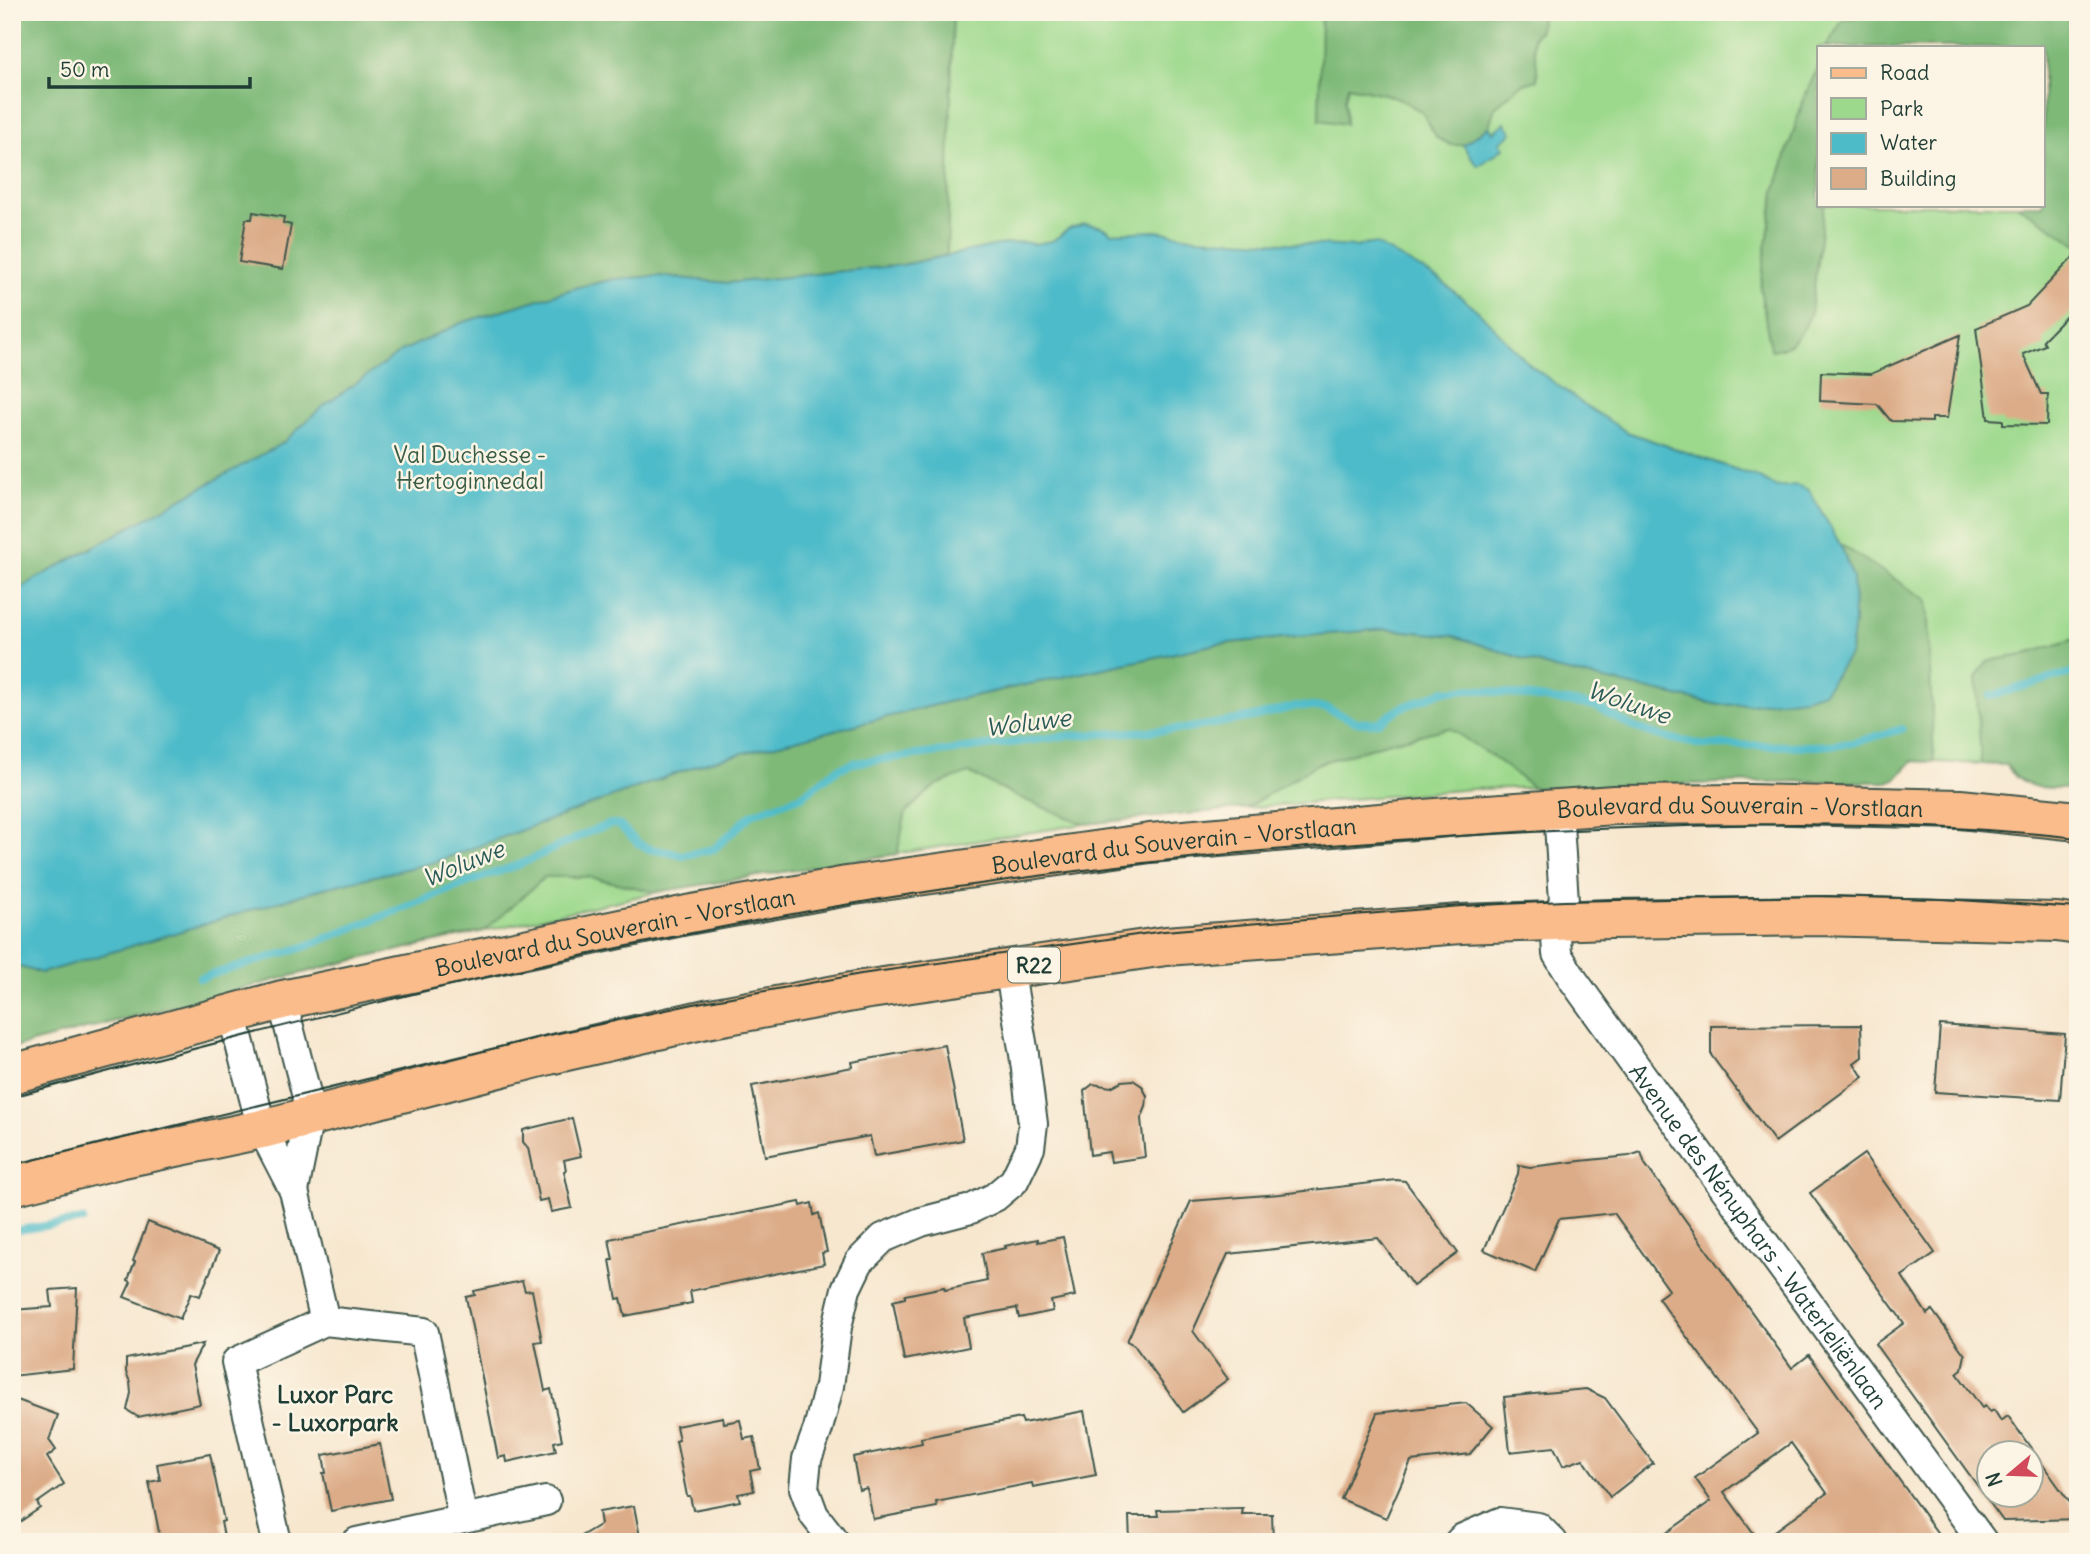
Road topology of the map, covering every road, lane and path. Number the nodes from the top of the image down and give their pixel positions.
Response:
1 (1558, 809) junction
2 (2078, 821) edge
3 (1555, 921) junction
4 (2078, 925) edge
5 (1009, 968) junction
6 (282, 1000) junction
7 (232, 1013) junction
8 (12, 1074) edge
9 (309, 1117) junction
10 (262, 1129) junction
11 (12, 1186) edge
12 (294, 1191) junction
13 (325, 1321) junction
14 (546, 1501) dead end
15 (463, 1519) junction
16 (277, 1542) edge
17 (357, 1542) edge
18 (835, 1542) edge
19 (1459, 1542) edge
20 (1553, 1542) edge
21 (1983, 1542) edge

1 - 2 main road, Boulevard du Souverain - Vorstlaan
1 - 3 street, Avenue des Nénuphars - Waterleliënlaan
1 - 6 main road, Boulevard du Souverain - Vorstlaan
3 - 4 main road, R22
3 - 5 main road, R22
3 - 21 street, Avenue des Nénuphars - Waterleliënlaan
5 - 9 main road, R22
5 - 18 street
6 - 7 main road, Boulevard du Souverain - Vorstlaan
6 - 9 street
7 - 8 main road, Boulevard du Souverain - Vorstlaan
7 - 10 street
9 - 10 main road, R22
9 - 12 street
10 - 11 main road, R22
10 - 12 street
12 - 13 street
13 - 15 street
13 - 16 street
14 - 15 street
15 - 17 street
19 - 20 street

